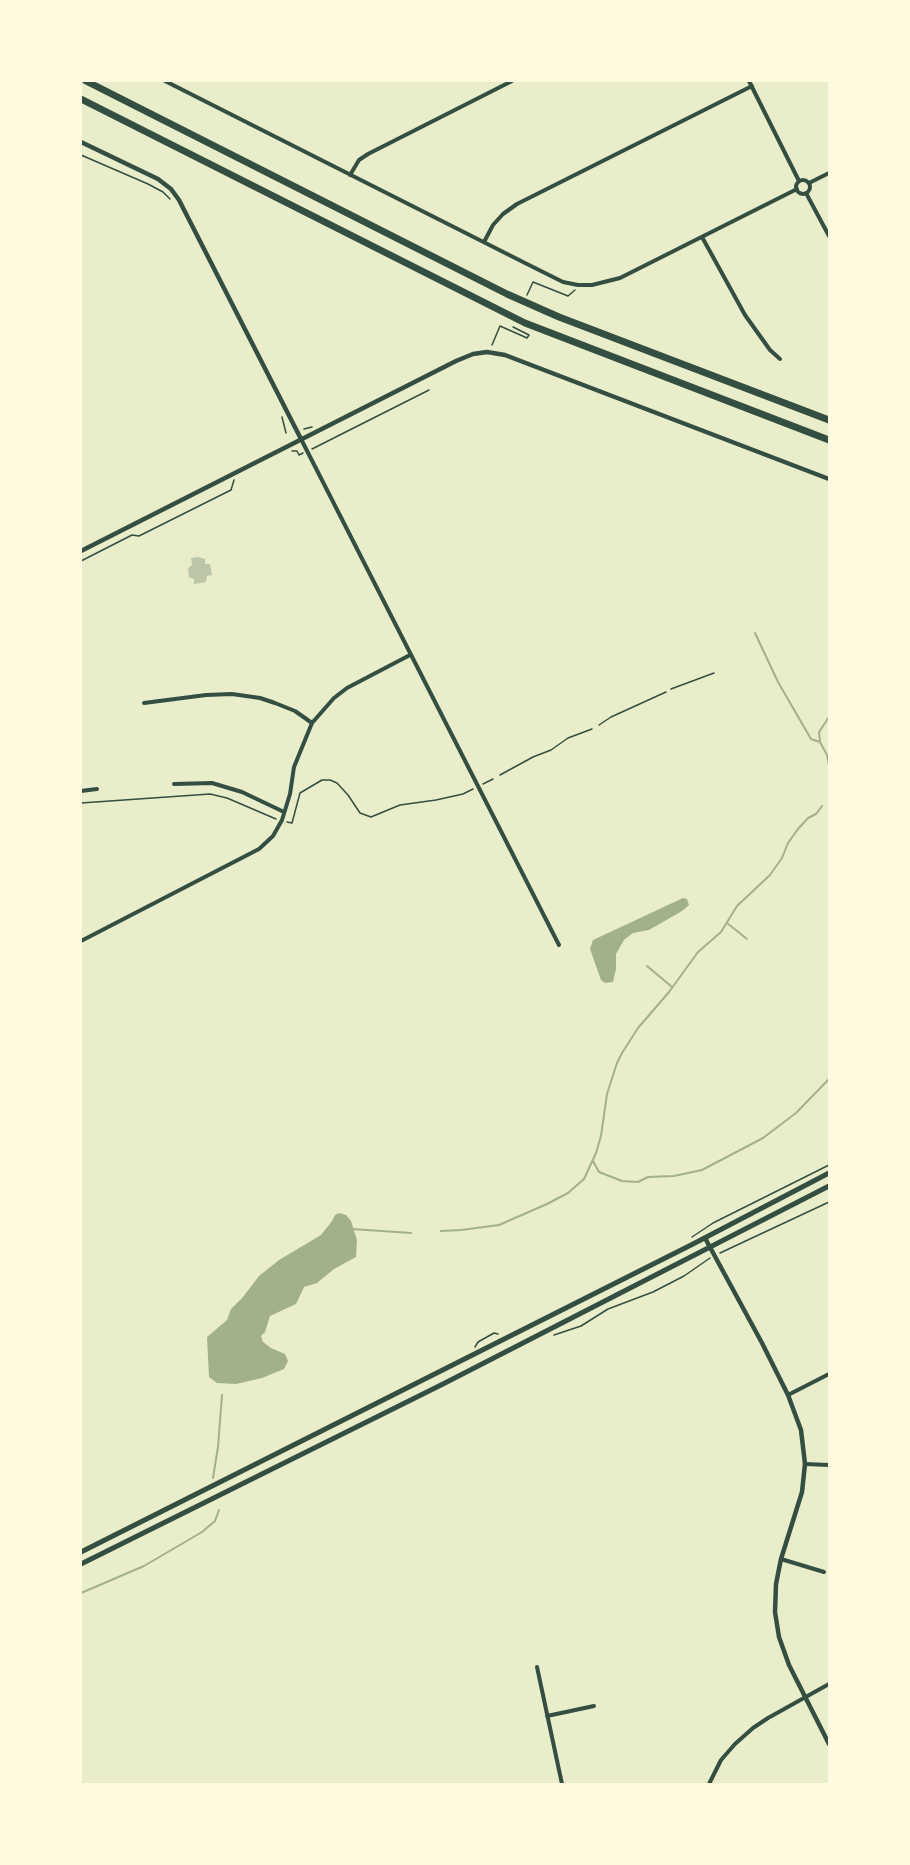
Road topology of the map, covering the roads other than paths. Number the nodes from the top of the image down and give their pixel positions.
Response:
1 (86, 81) edge
2 (165, 81) edge
3 (512, 81) edge
4 (749, 81) edge
5 (752, 86) junction
6 (81, 99) edge
7 (81, 142) edge
8 (829, 172) edge
9 (350, 175) junction
10 (800, 181) junction
11 (809, 183) junction
12 (797, 189) junction
13 (806, 193) junction
14 (829, 236) edge
15 (702, 237) junction
16 (484, 242) junction
17 (780, 359) dead end
18 (829, 420) edge
19 (301, 439) junction
20 (829, 440) edge
21 (829, 479) edge
22 (81, 550) edge
23 (411, 654) junction
24 (144, 703) dead end
25 (312, 723) junction
26 (174, 784) dead end
27 (97, 789) dead end
28 (81, 791) edge
29 (284, 812) junction
30 (81, 941) edge
31 (559, 945) dead end
32 (829, 1173) edge
33 (829, 1186) edge
34 (705, 1238) junction
35 (710, 1248) junction
36 (829, 1374) edge
37 (788, 1395) junction
38 (806, 1464) junction
39 (829, 1465) edge
40 (81, 1552) edge
41 (781, 1559) junction
42 (81, 1564) edge
43 (824, 1572) dead end
44 (537, 1667) dead end
45 (829, 1684) edge
46 (806, 1697) junction
47 (594, 1706) dead end
48 (547, 1716) junction
49 (829, 1744) edge
50 (562, 1784) edge
51 (709, 1784) edge

1 - 18 highway
2 - 9 street
3 - 9 street
4 - 5 street
5 - 10 street
5 - 16 street
6 - 20 highway
7 - 19 street
8 - 11 street
9 - 16 street
10 - 11 street
10 - 12 street
11 - 13 street
12 - 13 street
12 - 15 street
13 - 14 street
15 - 16 street
15 - 17 street
19 - 21 street
19 - 22 street
19 - 23 street
23 - 25 street
23 - 31 street
24 - 25 street
25 - 29 street
26 - 29 street
27 - 28 street
29 - 30 street
32 - 34 main road
33 - 35 main road
34 - 35 street
34 - 40 main road
35 - 37 street
35 - 42 main road
36 - 37 street
37 - 38 street
38 - 39 street
38 - 41 street
41 - 43 street
41 - 46 street
44 - 48 street
45 - 46 street
46 - 49 street
46 - 51 street
47 - 48 street
48 - 50 street

